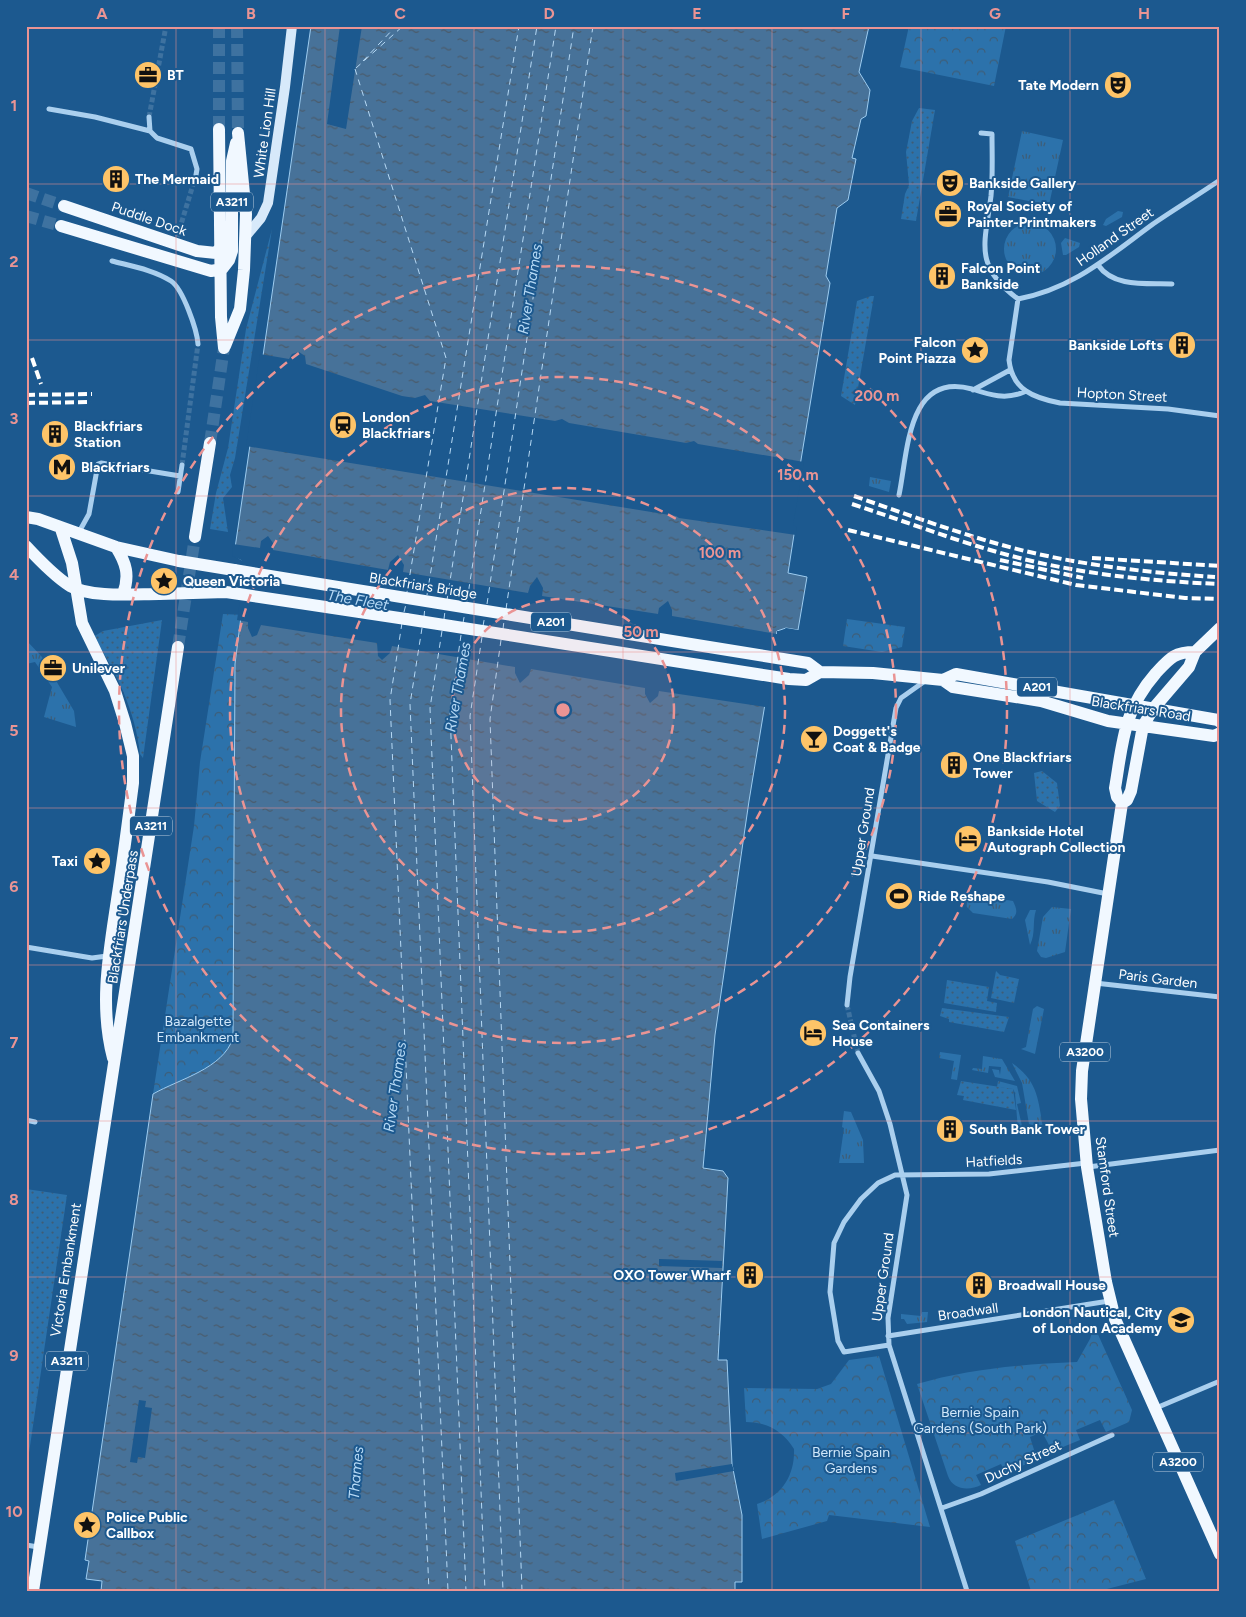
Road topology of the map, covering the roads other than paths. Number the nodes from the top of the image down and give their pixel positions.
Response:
1 (292, 26) edge
2 (49, 109) dead end
3 (149, 117) tunnel mouth
4 (218, 129) tunnel mouth
5 (150, 131) junction
6 (982, 133) dead end
7 (196, 175) tunnel mouth
8 (1220, 180) edge
9 (64, 206) tunnel mouth
10 (61, 226) tunnel mouth
11 (246, 236) junction
12 (222, 245) junction
13 (112, 261) dead end
14 (1098, 265) junction
15 (222, 269) junction
16 (1172, 284) dead end
17 (1018, 299) junction
18 (198, 344) tunnel mouth
19 (1010, 370) junction
20 (973, 390) junction
21 (1024, 392) junction
22 (1220, 416) edge
23 (210, 443) tunnel mouth
24 (182, 465) tunnel mouth
25 (180, 476) junction
26 (178, 492) dead end
27 (899, 495) dead end
28 (32, 518) edge
29 (61, 529) junction
30 (77, 534) junction
31 (195, 537) tunnel mouth
32 (26, 546) edge
33 (116, 547) junction
34 (75, 588) junction
35 (123, 594) junction
36 (1220, 628) edge
37 (178, 647) tunnel mouth
38 (1195, 652) junction
39 (820, 672) junction
40 (929, 679) junction
41 (942, 680) junction
42 (1133, 705) junction
43 (1153, 709) junction
44 (1220, 722) edge
45 (1126, 724) junction
46 (1143, 726) junction
47 (1220, 733) edge
48 (1122, 803) junction
49 (872, 856) junction
50 (1109, 894) junction
51 (26, 947) edge
52 (108, 955) junction
53 (1094, 983) junction
54 (1220, 997) edge
55 (847, 1005) tunnel mouth
56 (858, 1053) tunnel mouth
57 (114, 1062) junction
58 (26, 1120) edge
59 (35, 1122) dead end
60 (103, 1132) joint
61 (1220, 1150) edge
62 (1087, 1165) junction
63 (902, 1175) junction
64 (1109, 1301) junction
65 (888, 1336) junction
66 (890, 1345) junction
67 (1220, 1381) edge
68 (1154, 1409) junction
69 (1112, 1435) dead end
70 (942, 1508) junction
71 (32, 1546) edge
72 (1220, 1554) edge
73 (33, 1591) edge
74 (968, 1591) edge

1 - 11 street, White Lion Hill
2 - 5 street
3 - 5 street
4 - 12 main road, A3211
5 - 7 street
6 - 17 street
8 - 14 street, Holland Street
9 - 12 main road, Puddle Dock
10 - 15 main road
11 - 15 main road, A3211
11 - 15 main road, A3211
12 - 15 main road, A3211
13 - 18 street
14 - 16 street
14 - 17 street, Holland Street
17 - 19 street
19 - 20 street
19 - 21 street
20 - 21 street, Hopton Street
20 - 27 street, Hopton Street
21 - 22 street, Hopton Street
23 - 31 main road
24 - 25 street
25 - 26 street
25 - 30 street
28 - 29 main road, Blackfriars Bridge / A201
29 - 30 main road, Blackfriars Bridge / A201
29 - 34 main road
30 - 33 main road, Blackfriars Bridge / A201
32 - 34 main road, A201
33 - 35 main road
33 - 39 main road, Blackfriars Bridge / A201, bridge
34 - 35 main road, A201
34 - 52 main road, A3211
35 - 39 main road, A201, bridge
36 - 38 main road, A3200
37 - 57 main road, Blackfriars Underpass / A3211
38 - 42 main road, A3200
38 - 43 main road, A3200
39 - 40 main road, Blackfriars Road / A201
40 - 41 main road, Blackfriars Road / A201
40 - 49 street, Upper Ground
41 - 42 main road, Blackfriars Road / A201
41 - 45 main road, Blackfriars Road / A201
42 - 43 main road, Blackfriars Road / A201
42 - 45 main road, A3200
43 - 44 main road, Blackfriars Road / A201
43 - 46 main road, A3200
45 - 46 main road, Blackfriars Road / A201
45 - 48 main road, Stamford Street / A3200
46 - 47 main road, Blackfriars Road / A201
46 - 48 main road, Stamford Street / A3200
48 - 50 main road, Stamford Street / A3200
49 - 50 street
49 - 55 street, Upper Ground
50 - 53 main road, Stamford Street / A3200
51 - 52 street
52 - 57 main road, A3211
53 - 54 street, Paris Garden
53 - 62 main road, Stamford Street / A3200
56 - 63 street, Upper Ground
57 - 60 main road, Blackfriars Underpass / A3211
58 - 59 street
60 - 71 main road, Victoria Embankment / A3211
61 - 62 street, Hatfields
62 - 63 street, Hatfields
62 - 64 main road, Stamford Street / A3200
63 - 65 street, Upper Ground
63 - 66 street, Hatfields
64 - 65 street, Broadwall
64 - 68 main road, Stamford Street / A3200
65 - 66 street, Upper Ground
66 - 70 street, Upper Ground
67 - 68 street
68 - 72 main road, Stamford Street / A3200
69 - 70 street, Duchy Street
70 - 74 street, Upper Ground
71 - 73 main road, Victoria Embankment / A3211

